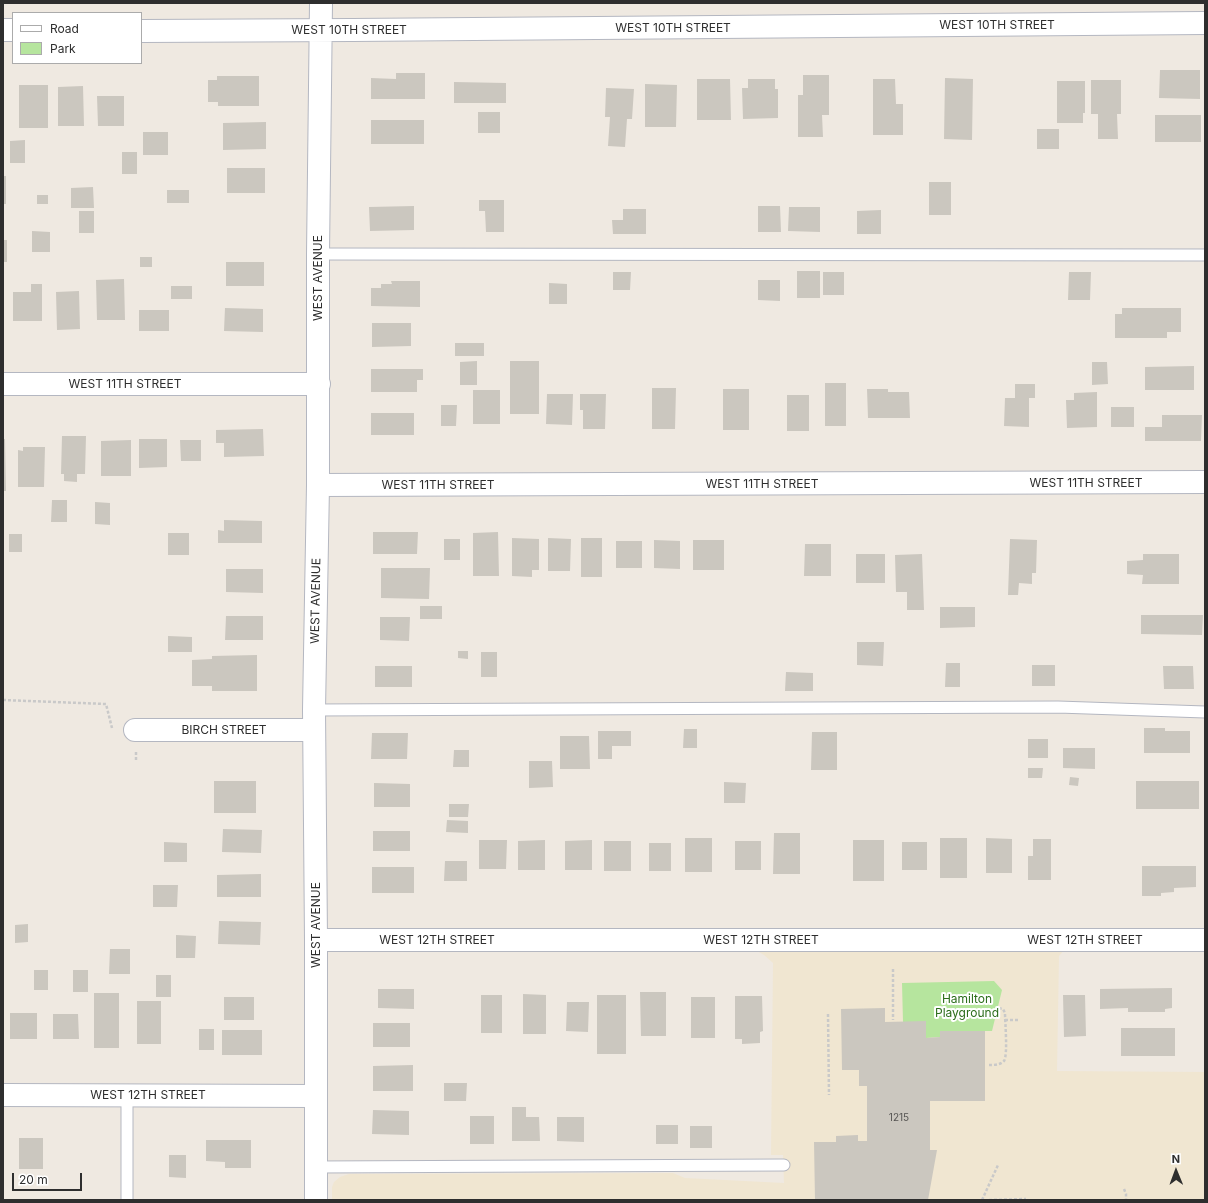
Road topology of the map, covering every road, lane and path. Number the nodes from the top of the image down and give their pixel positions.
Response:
1 (321, 3) edge
2 (1205, 23) edge
3 (320, 30) junction
4 (142, 31) edge
5 (318, 254) junction
6 (1205, 255) edge
7 (3, 384) edge
8 (319, 384) junction
9 (1205, 482) edge
10 (318, 485) junction
11 (3, 700) edge
12 (1205, 712) edge
13 (314, 720) junction
14 (112, 730) dead end
15 (135, 730) dead end
16 (316, 940) junction
17 (1205, 940) edge
18 (893, 969) dead end
19 (998, 1008) dead end
20 (828, 1014) dead end
21 (893, 1020) dead end
22 (1005, 1020) junction
23 (1020, 1020) dead end
24 (989, 1065) dead end
25 (3, 1095) edge
26 (127, 1095) junction
27 (829, 1095) dead end
28 (316, 1096) junction
29 (784, 1165) dead end
30 (998, 1165) dead end
31 (316, 1167) junction
32 (1124, 1189) dead end
33 (1026, 1199) dead end
34 (127, 1200) edge
35 (316, 1200) edge
36 (982, 1200) edge
37 (989, 1200) edge
38 (1126, 1200) edge

1 - 3 street, WEST AVENUE
2 - 3 street, WEST 10TH STREET
3 - 4 street, WEST 10TH STREET
3 - 5 street, WEST AVENUE
5 - 6 lane
5 - 8 street, WEST AVENUE
7 - 8 street, WEST 11TH STREET
8 - 10 street, WEST AVENUE
9 - 10 street, WEST 11TH STREET
10 - 13 street, WEST AVENUE
11 - 14 path
12 - 13 lane
13 - 15 street, BIRCH STREET
13 - 16 street, WEST AVENUE
16 - 17 street, WEST 12TH STREET
16 - 28 street, WEST AVENUE
18 - 21 path
19 - 22 path
20 - 27 path
22 - 23 path
22 - 24 path
25 - 26 street, WEST 12TH STREET
26 - 28 street, WEST 12TH STREET
26 - 34 lane
28 - 31 street, WEST AVENUE
29 - 31 lane
30 - 36 path
31 - 35 street, WEST AVENUE
32 - 38 path
33 - 37 path

